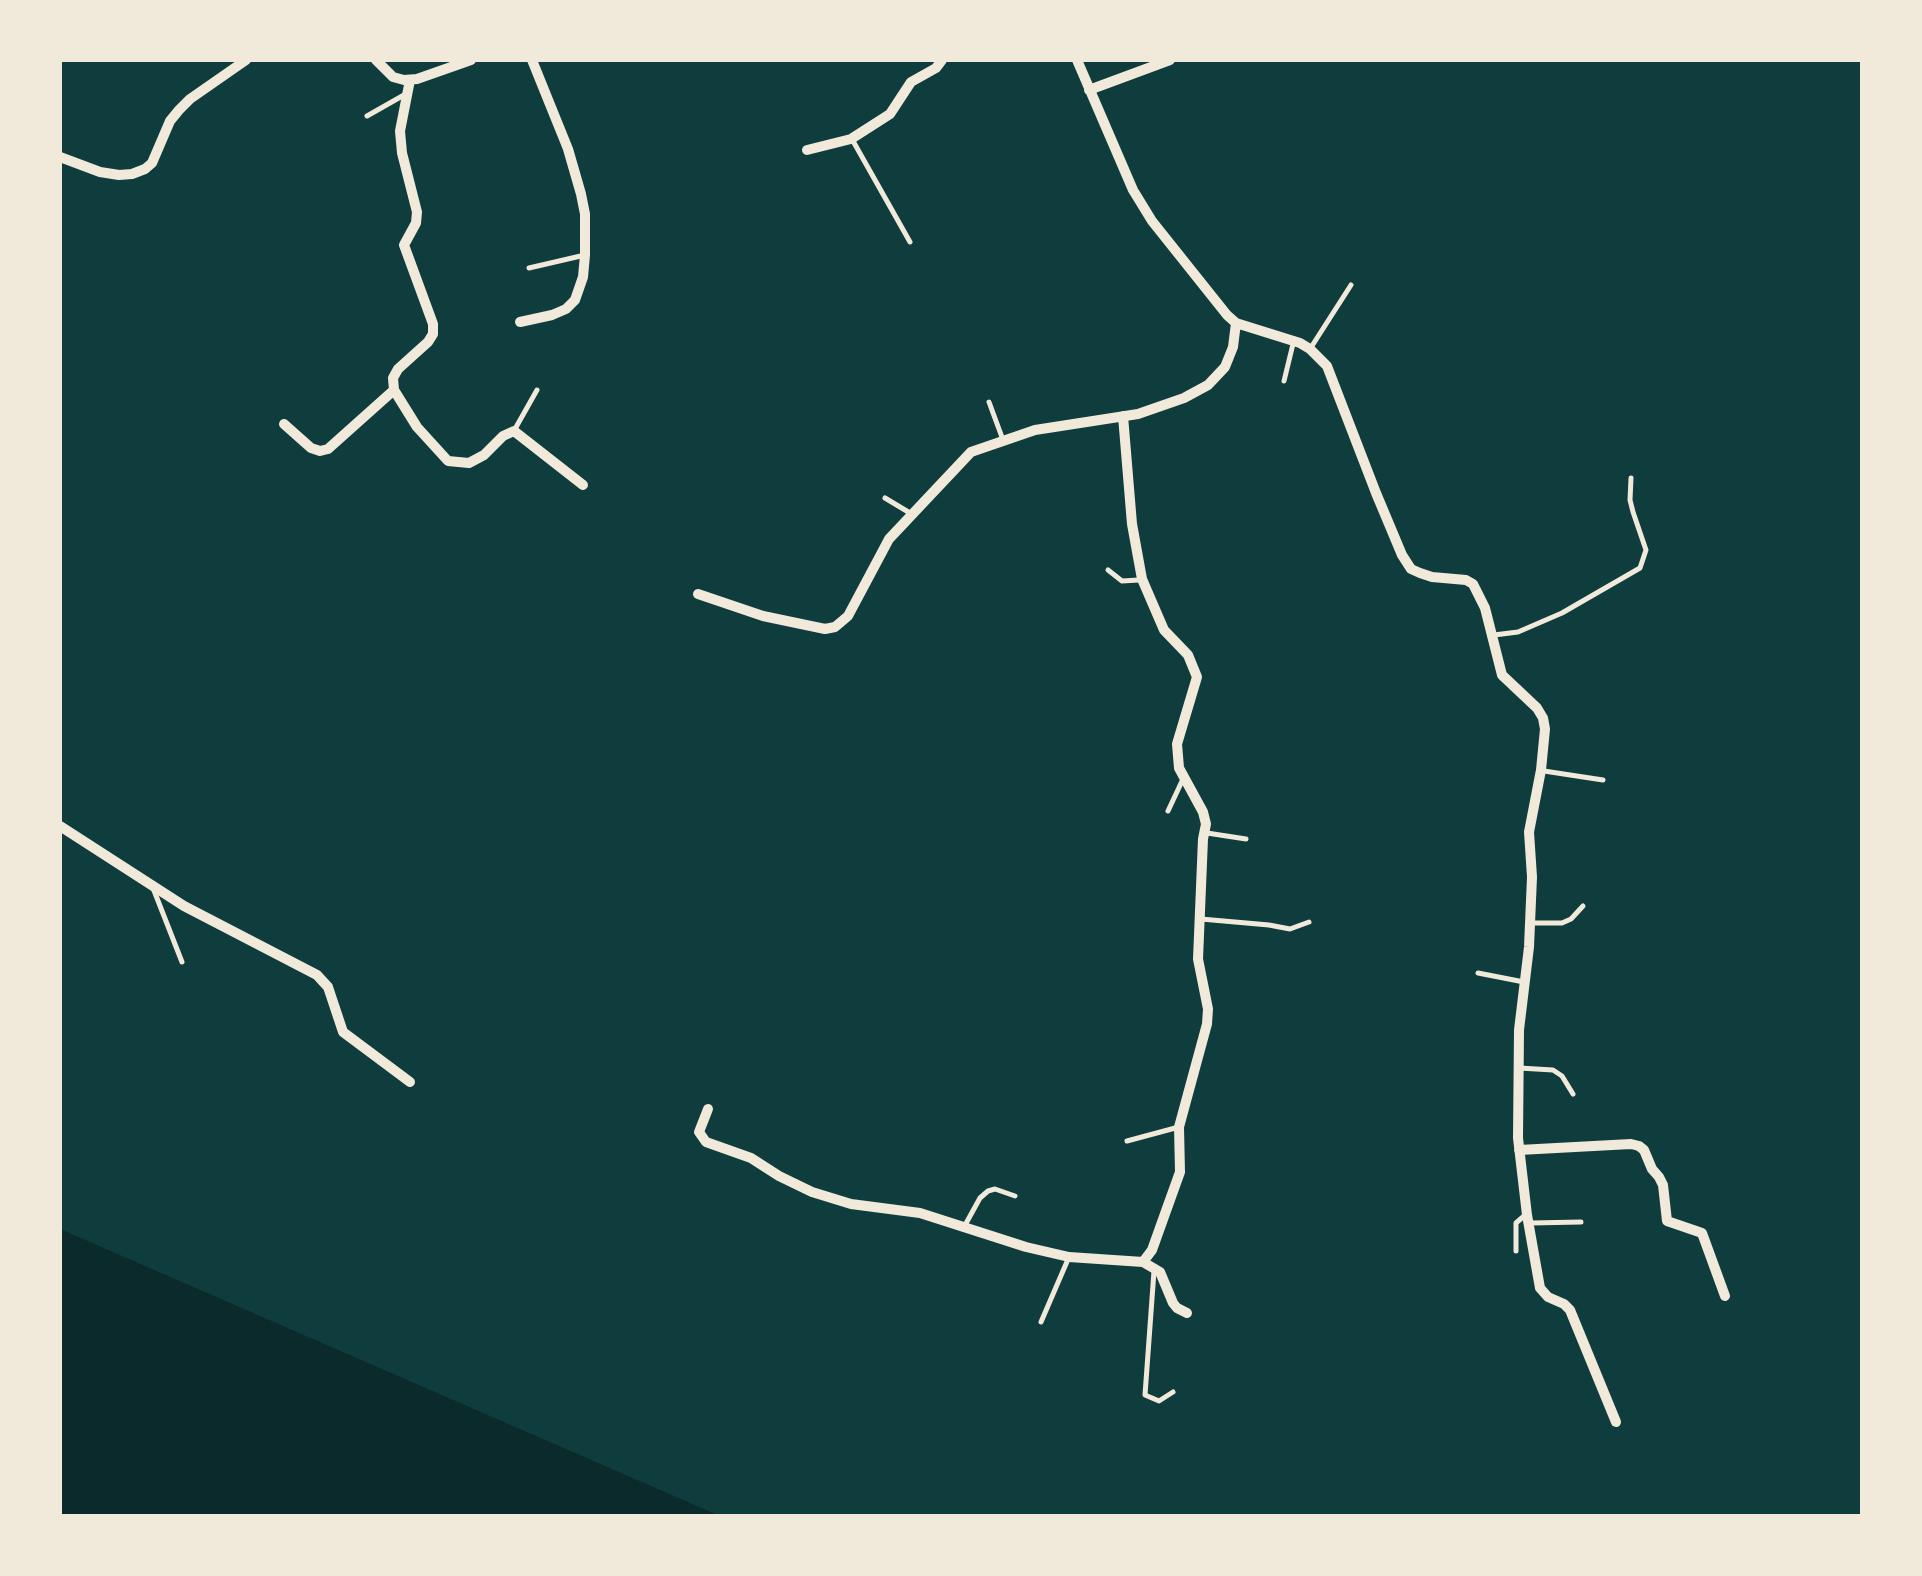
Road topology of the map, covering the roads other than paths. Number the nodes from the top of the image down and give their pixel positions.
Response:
1 (246, 60) edge
2 (376, 60) edge
3 (472, 60) edge
4 (532, 60) edge
5 (942, 60) edge
6 (1077, 60) edge
7 (1170, 60) edge
8 (410, 80) junction
9 (1089, 90) junction
10 (406, 94) junction
11 (367, 116) dead end
12 (851, 139) junction
13 (808, 150) dead end
14 (60, 157) edge
15 (910, 242) dead end
16 (585, 254) junction
17 (529, 268) dead end
18 (1351, 284) dead end
19 (520, 322) dead end
20 (1236, 323) junction
21 (1294, 341) junction
22 (1310, 349) junction
23 (1284, 382) dead end
24 (394, 390) junction
25 (537, 390) dead end
26 (989, 402) dead end
27 (1123, 416) junction
28 (284, 424) dead end
29 (514, 431) junction
30 (1003, 440) junction
31 (1631, 478) dead end
32 (583, 485) dead end
33 (885, 498) dead end
34 (913, 515) junction
35 (1108, 570) dead end
36 (1142, 580) junction
37 (698, 594) dead end
38 (1492, 635) junction
39 (1540, 770) junction
40 (1183, 778) junction
41 (1603, 780) dead end
42 (1168, 811) dead end
43 (60, 826) edge
44 (1204, 833) junction
45 (1246, 839) dead end
46 (152, 886) junction
47 (1583, 906) dead end
48 (1198, 919) junction
49 (1309, 922) dead end
50 (1530, 923) junction
51 (182, 962) dead end
52 (1478, 973) dead end
53 (1524, 982) junction
54 (1520, 1068) junction
55 (410, 1082) dead end
56 (1573, 1094) dead end
57 (708, 1109) dead end
58 (1179, 1127) junction
59 (1127, 1141) dead end
60 (1520, 1150) junction
61 (1015, 1196) dead end
62 (1528, 1219) junction
63 (1581, 1222) dead end
64 (964, 1227) junction
65 (1516, 1251) dead end
66 (1069, 1258) junction
67 (1148, 1265) junction
68 (1725, 1296) dead end
69 (1187, 1312) dead end
70 (1041, 1322) dead end
71 (1173, 1392) dead end
72 (1616, 1422) dead end

1 - 14 street
2 - 8 street
3 - 8 street
4 - 16 street
5 - 12 street
6 - 9 street
7 - 9 street
8 - 10 street
9 - 20 street
10 - 11 lane
10 - 24 street
12 - 13 street
12 - 15 lane
16 - 17 lane
16 - 19 street
18 - 22 lane
20 - 21 street
20 - 27 street
21 - 22 street
21 - 23 lane
22 - 38 street
24 - 28 street
24 - 29 street
25 - 29 lane
26 - 30 lane
27 - 30 street
27 - 36 street
29 - 32 street
30 - 34 street
31 - 38 lane
33 - 34 lane
34 - 37 street
35 - 36 lane
36 - 40 street
38 - 39 street
39 - 41 lane
39 - 50 street
40 - 42 lane
40 - 44 street
43 - 46 street
44 - 45 lane
44 - 48 street
46 - 51 lane
46 - 55 street
47 - 50 lane
48 - 49 lane
48 - 58 street
50 - 53 street
52 - 53 lane
53 - 54 street
54 - 56 lane
54 - 60 street
57 - 64 street
58 - 59 lane
58 - 67 street
60 - 62 street
60 - 68 street
61 - 64 lane
62 - 63 lane
62 - 65 lane
62 - 72 street
64 - 66 street
66 - 67 street
66 - 70 lane
67 - 69 street
67 - 71 lane

